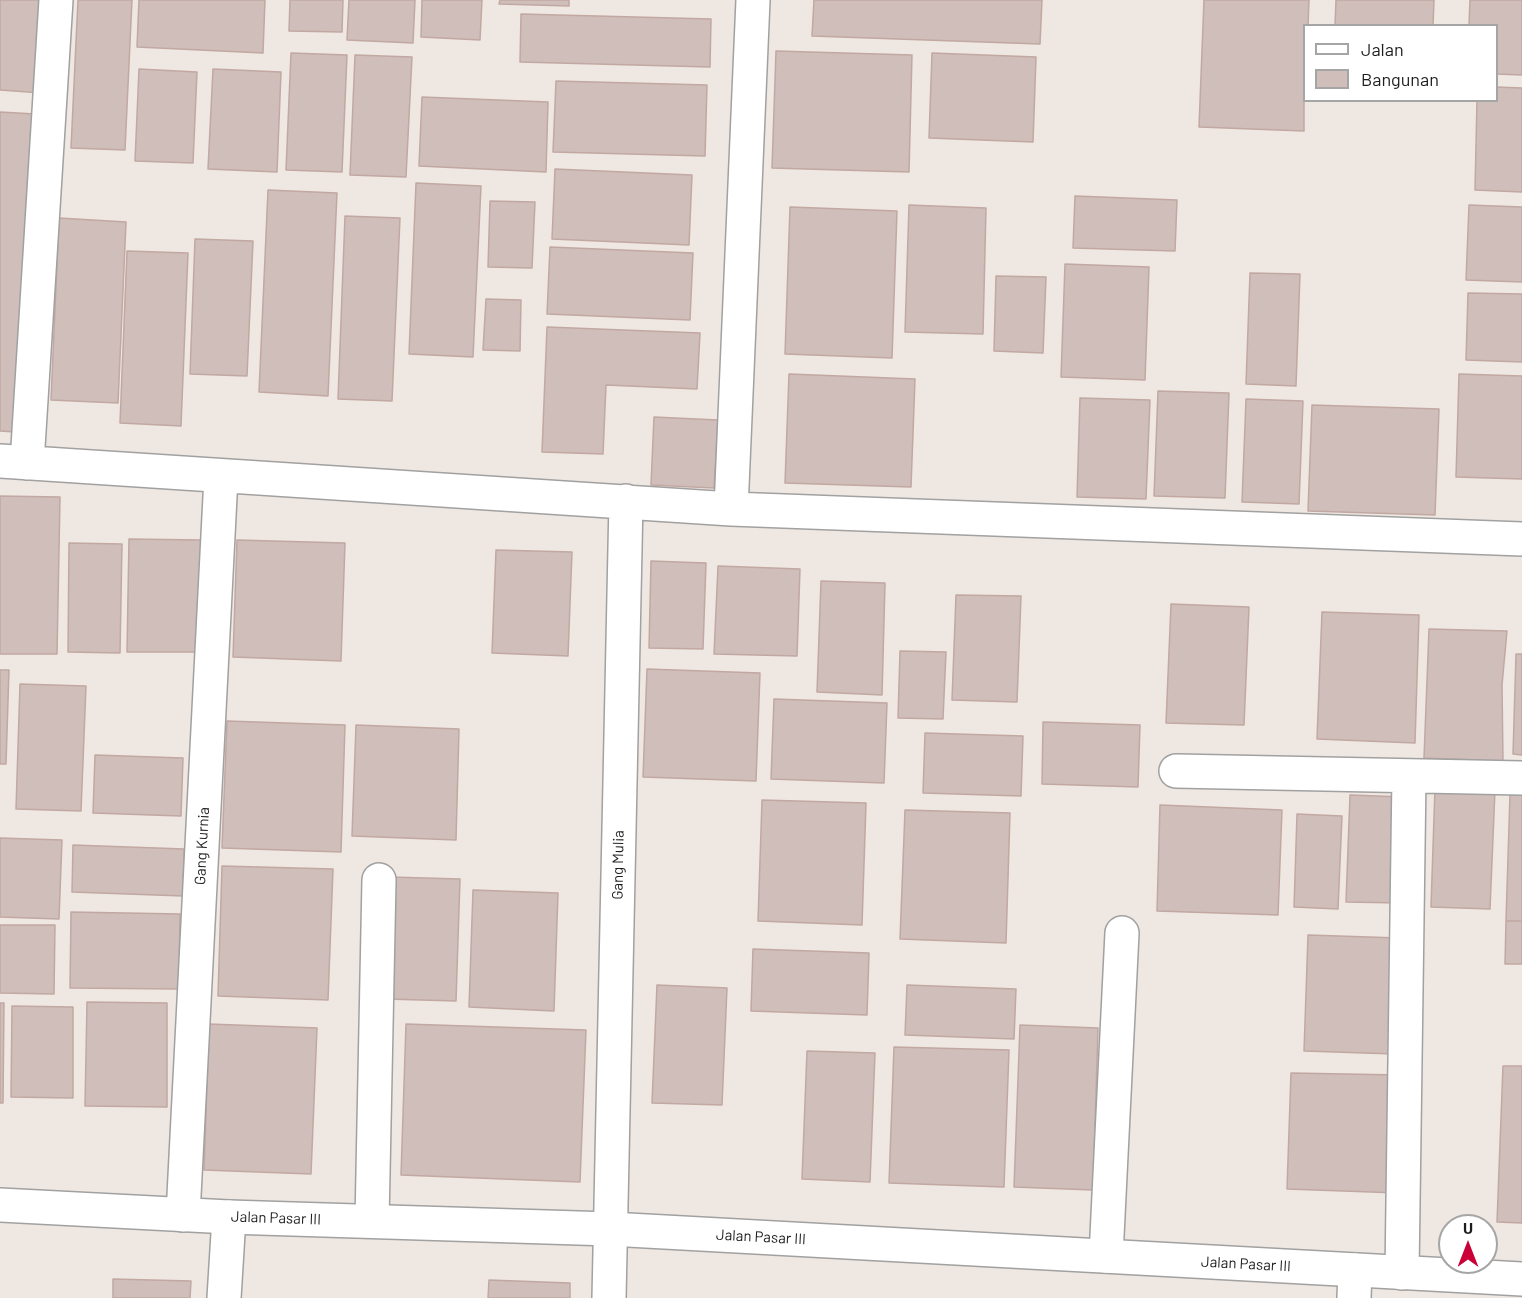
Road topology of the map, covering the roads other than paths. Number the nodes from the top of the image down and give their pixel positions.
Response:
1 (56, 0) edge
2 (753, 0) edge
3 (14, 453) edge
4 (221, 477) junction
5 (626, 501) junction
6 (731, 509) junction
7 (1522, 539) edge
8 (1176, 771) dead end
9 (1409, 776) junction
10 (1522, 778) edge
11 (378, 880) dead end
12 (1122, 933) dead end
13 (0, 1205) edge
14 (183, 1215) junction
15 (229, 1217) junction
16 (372, 1221) junction
17 (610, 1229) junction
18 (1106, 1256) junction
19 (1402, 1273) junction
20 (1522, 1279) edge
21 (1355, 1284) edge
22 (225, 1298) edge
23 (609, 1298) edge

1 - 3 street
2 - 6 street
3 - 4 street
4 - 5 street
4 - 14 street, Gang Kurnia
5 - 6 street
5 - 17 street, Gang Mulia
6 - 7 street
8 - 9 street
9 - 10 street
9 - 19 street
11 - 16 street
12 - 18 street
13 - 14 street, Jalan Pasar III
14 - 15 street, Jalan Pasar III
15 - 16 street, Jalan Pasar III
15 - 22 street
16 - 17 street, Jalan Pasar III
17 - 18 street, Jalan Pasar III
17 - 23 street, Gang Mulia
18 - 21 street, Jalan Pasar III
19 - 20 street, Jalan Pasar III
19 - 21 street, Jalan Pasar III

